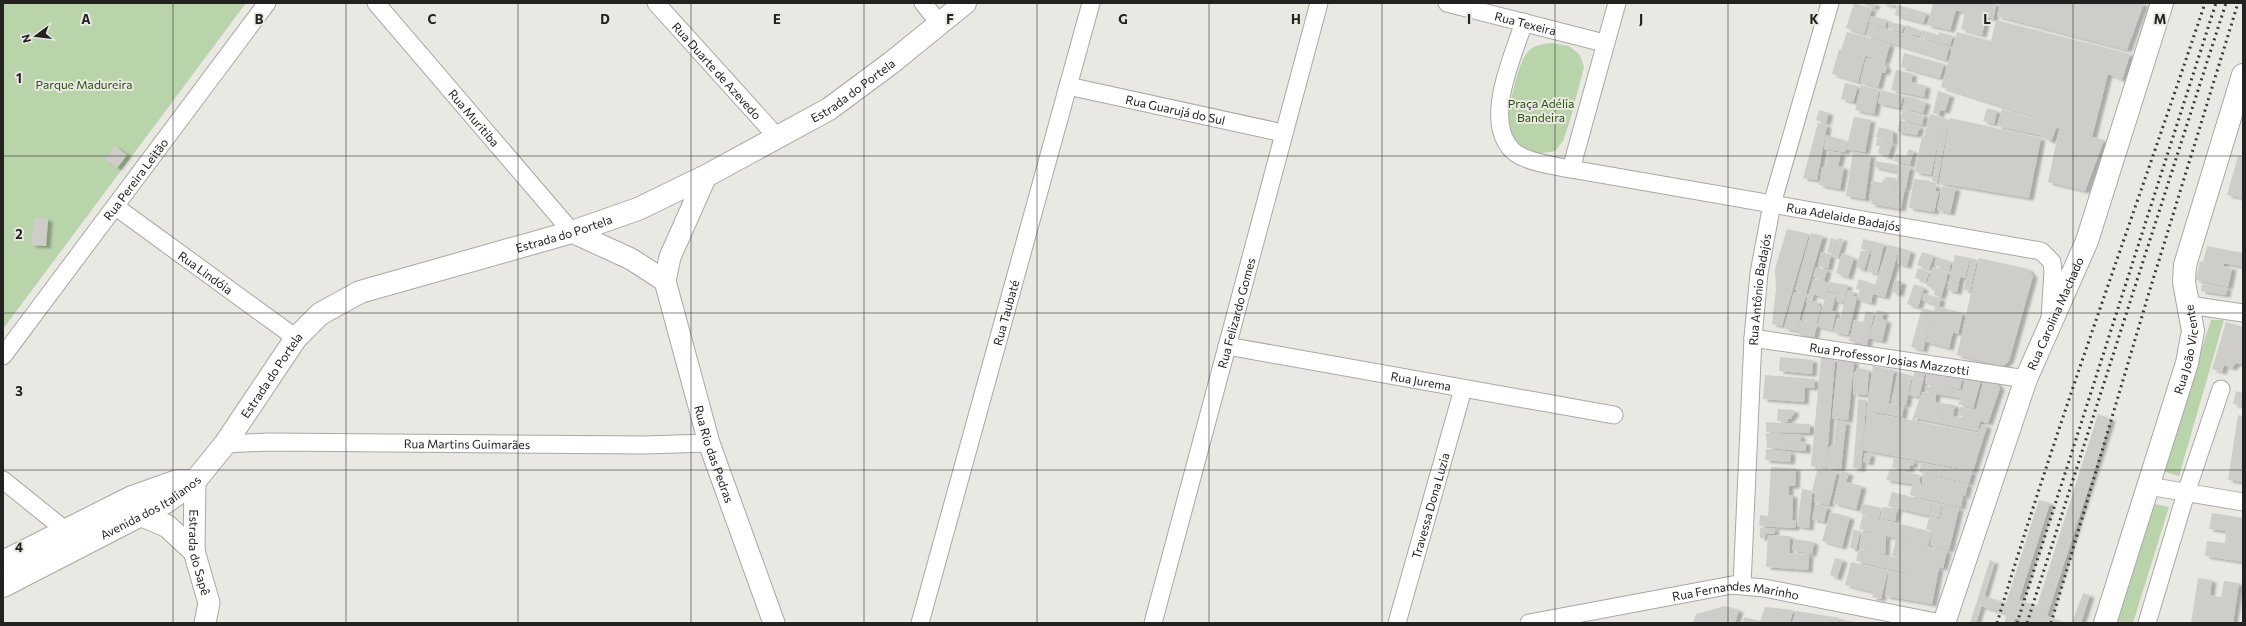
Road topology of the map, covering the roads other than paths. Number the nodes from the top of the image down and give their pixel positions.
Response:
1 (268, 3) edge
2 (376, 3) edge
3 (656, 3) edge
4 (923, 3) edge
5 (965, 3) edge
6 (1091, 3) edge
7 (1319, 3) edge
8 (1448, 3) edge
9 (1617, 3) edge
10 (1830, 3) edge
11 (2162, 3) edge
12 (1524, 22) junction
13 (939, 23) junction
14 (1604, 43) junction
15 (2243, 75) edge
16 (1068, 86) junction
17 (1283, 133) junction
18 (778, 138) junction
19 (1571, 169) junction
20 (706, 176) junction
21 (1772, 204) junction
22 (116, 207) junction
23 (572, 232) junction
24 (665, 281) junction
25 (2189, 305) junction
26 (2243, 313) edge
27 (2050, 324) junction
28 (296, 338) junction
29 (1754, 338) junction
30 (1227, 346) junction
31 (3, 356) edge
32 (2026, 379) junction
33 (1463, 389) junction
34 (2221, 389) dead end
35 (1614, 415) dead end
36 (709, 443) junction
37 (225, 444) junction
38 (3, 480) edge
39 (195, 481) junction
40 (2148, 486) junction
41 (2186, 493) junction
42 (2243, 502) edge
43 (141, 515) junction
44 (65, 530) junction
45 (194, 551) junction
46 (3, 562) edge
47 (1742, 585) junction
48 (3, 586) edge
49 (207, 613) edge
50 (220, 623) edge
51 (774, 623) edge
52 (920, 623) edge
53 (1153, 623) edge
54 (1396, 623) edge
55 (1529, 623) edge
56 (1941, 623) edge
57 (1944, 623) edge
58 (2105, 623) edge
59 (2147, 623) edge

1 - 22 street, Rua Pereira Leitão
2 - 23 street, Rua Muritiba
3 - 18 street, Rua Duarte de Azevedo
4 - 13 street
5 - 13 main road, Estrada do Portela
6 - 16 street, Rua Taubaté
7 - 17 street, Rua Felizardo Gomes
8 - 12 street, Rua Texeira
9 - 14 street
10 - 21 street, Rua Antônio Badajós
11 - 27 main road, Rua Carolina Machado
12 - 14 street, Rua Texeira
12 - 19 street
13 - 18 main road, Estrada do Portela
14 - 19 street
15 - 25 main road, Rua João Vicente
16 - 17 street, Rua Guarujá do Sul
16 - 52 street, Rua Taubaté
17 - 30 street, Rua Felizardo Gomes
18 - 20 main road, Estrada do Portela
19 - 21 street, Rua Adelaide Badajós
20 - 23 main road, Estrada do Portela
20 - 24 street, Rua Rio das Pedras
21 - 27 street, Rua Adelaide Badajós
21 - 29 street, Rua Antônio Badajós
22 - 28 street, Rua Lindóia
22 - 31 street, Rua Pereira Leitão
23 - 24 street
23 - 28 main road, Estrada do Portela
24 - 36 street, Rua Rio das Pedras
25 - 26 street
25 - 40 main road, Rua João Vicente
27 - 32 main road, Rua Carolina Machado
28 - 37 main road, Estrada do Portela
29 - 32 street, Rua Professor Josias Mazzotti
29 - 47 street, Rua Antônio Badajós
30 - 33 street, Rua Jurema
30 - 53 street, Rua Felizardo Gomes
32 - 57 main road, Rua Carolina Machado
33 - 35 street, Rua Jurema
33 - 54 street, Travessa Dona Luzia
34 - 41 street
36 - 37 street, Rua Martins Guimarães
36 - 51 street, Rua Rio das Pedras
37 - 39 main road, Estrada do Portela
38 - 44 street
39 - 43 main road, Avenida dos Italianos
39 - 44 main road, Avenida dos Italianos
39 - 45 street, Estrada do Sapê
40 - 41 street
40 - 58 main road, Rua João Vicente
41 - 42 street
41 - 59 street
43 - 45 main road
43 - 48 main road, Avenida dos Italianos
44 - 46 main road, Avenida dos Italianos
45 - 49 street, Estrada do Sapê
47 - 55 street, Rua Fernandes Marinho
47 - 56 street, Rua Fernandes Marinho
49 - 50 street, Estrada do Sapê

